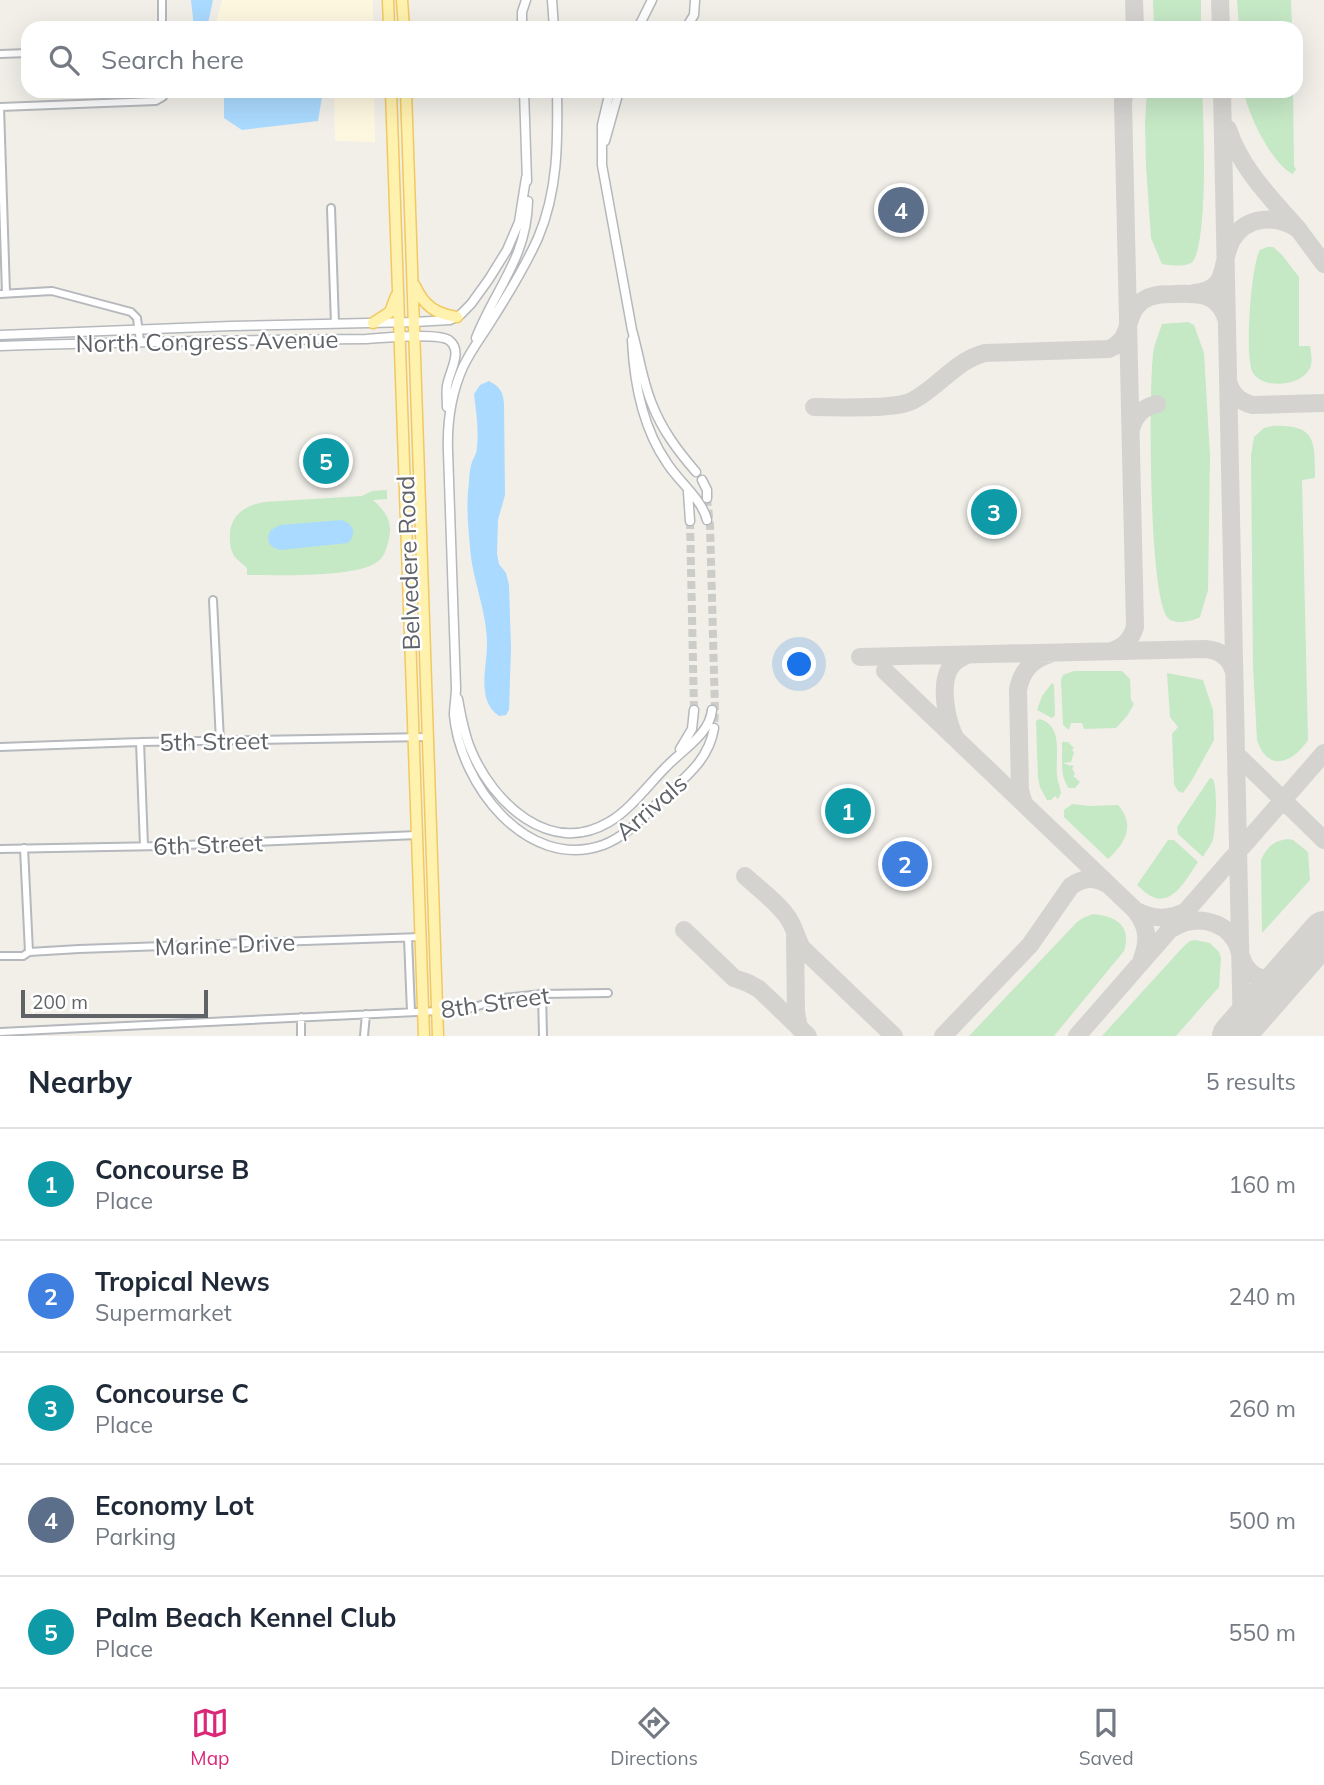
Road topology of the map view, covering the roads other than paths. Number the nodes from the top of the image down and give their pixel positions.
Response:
1 (162, 0) edge
2 (388, 0) edge
3 (402, 0) edge
4 (526, 0) edge
5 (552, 0) edge
6 (652, 0) edge
7 (695, 0) edge
8 (162, 21) edge
9 (389, 21) edge
10 (404, 21) edge
11 (522, 21) edge
12 (554, 21) edge
13 (642, 21) edge
14 (690, 21) edge
15 (21, 53) edge
16 (0, 54) edge
17 (159, 98) edge
18 (391, 98) edge
19 (406, 98) edge
20 (524, 98) edge
21 (557, 98) edge
22 (608, 98) edge
23 (618, 98) edge
24 (0, 107) edge
25 (601, 154) junction
26 (526, 178) junction
27 (2, 204) edge
28 (331, 208) dead end
29 (413, 281) junction
30 (398, 285) junction
31 (3, 293) edge
32 (457, 317) junction
33 (373, 323) junction
34 (400, 323) junction
35 (414, 323) junction
36 (335, 324) junction
37 (139, 330) junction
38 (632, 330) junction
39 (0, 335) edge
40 (415, 337) junction
41 (400, 338) junction
42 (140, 341) junction
43 (0, 346) edge
44 (471, 351) junction
45 (448, 427) junction
46 (696, 472) dead end
47 (702, 480) dead end
48 (688, 490) junction
49 (707, 498) tunnel mouth
50 (707, 520) dead end
51 (690, 521) tunnel mouth
52 (213, 600) dead end
53 (456, 688) junction
54 (694, 710) tunnel mouth
55 (712, 710) dead end
56 (714, 728) tunnel mouth
57 (414, 737) junction
58 (428, 737) junction
59 (220, 741) junction
60 (140, 742) junction
61 (0, 747) edge
62 (675, 758) junction
63 (417, 835) junction
64 (145, 846) junction
65 (24, 848) junction
66 (0, 849) edge
67 (421, 937) junction
68 (408, 938) junction
69 (29, 952) junction
70 (0, 956) edge
71 (608, 993) dead end
72 (542, 994) junction
73 (438, 1011) junction
74 (411, 1012) junction
75 (423, 1012) junction
76 (366, 1014) junction
77 (301, 1017) junction
78 (0, 1032) edge
79 (301, 1036) edge
80 (364, 1036) edge
81 (424, 1036) edge
82 (439, 1036) edge
83 (544, 1036) edge

1 - 8 street
2 - 9 main road
3 - 10 main road
4 - 11 street
5 - 12 street
6 - 13 street
7 - 14 street
15 - 16 street
17 - 24 street
18 - 30 main road, Belvedere Road
19 - 29 main road, Belvedere Road
20 - 26 street
21 - 44 street
22 - 25 street
23 - 25 street
24 - 27 street
25 - 38 street
26 - 32 street
26 - 44 street
27 - 31 street
28 - 36 street
29 - 32 main road
29 - 35 main road, Belvedere Road
30 - 33 main road
30 - 34 main road, Belvedere Road
31 - 37 street
32 - 35 street, North Congress Avenue
33 - 34 street, North Congress Avenue
33 - 36 street, North Congress Avenue
34 - 35 street, North Congress Avenue
34 - 41 main road, Belvedere Road
35 - 40 main road, Belvedere Road
36 - 37 street, North Congress Avenue
37 - 39 street, North Congress Avenue
37 - 42 street
38 - 46 street
38 - 48 street
40 - 41 street, North Congress Avenue
40 - 45 street, North Congress Avenue
40 - 58 main road, Belvedere Road
41 - 42 street, North Congress Avenue
41 - 57 main road, Belvedere Road
42 - 43 street, North Congress Avenue
44 - 45 street
45 - 53 street
47 - 49 street
48 - 50 street
48 - 51 street
52 - 59 street
53 - 56 street, Arrivals
53 - 62 street
54 - 62 street
55 - 62 street
57 - 58 street, 5th Street
57 - 59 street, 5th Street
57 - 63 main road, Belvedere Road
58 - 73 main road, Belvedere Road
59 - 60 street, 5th Street
60 - 61 street, 5th Street
60 - 64 street
63 - 64 street, 6th Street
63 - 67 main road, Belvedere Road
64 - 65 street, 6th Street
65 - 66 street, 6th Street
65 - 69 street
67 - 68 street, Marine Drive
67 - 75 main road, Belvedere Road
68 - 69 street, Marine Drive
68 - 74 street
69 - 70 street, Marine Drive
71 - 72 street, 8th Street
72 - 73 street, 8th Street
72 - 83 street
73 - 75 street, 8th Street
73 - 82 main road, Belvedere Road
74 - 75 street, 8th Street
74 - 76 street, 8th Street
75 - 81 main road, Belvedere Road
76 - 77 street, 8th Street
76 - 80 street
77 - 78 street, 8th Street
77 - 79 street

